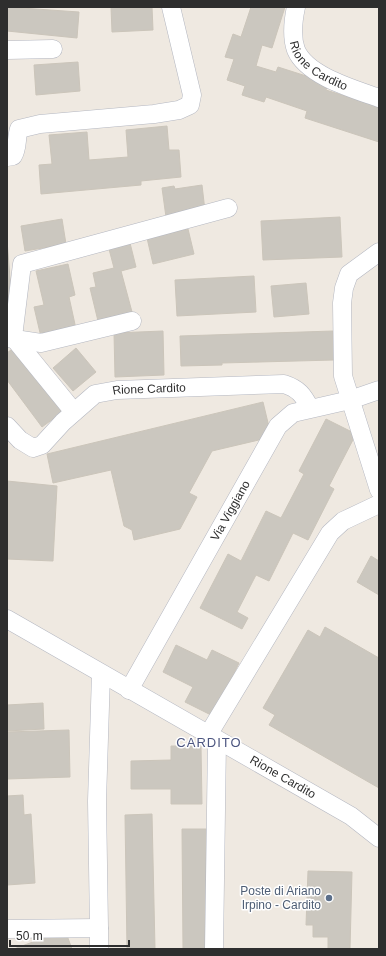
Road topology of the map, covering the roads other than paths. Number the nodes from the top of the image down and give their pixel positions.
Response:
1 (170, 7) edge
2 (296, 7) edge
3 (53, 49) dead end
4 (7, 50) edge
5 (379, 98) edge
6 (7, 157) edge
7 (228, 208) dead end
8 (379, 252) edge
9 (132, 321) dead end
10 (10, 338) edge
11 (379, 390) edge
12 (350, 400) junction
13 (310, 408) junction
14 (74, 412) junction
15 (7, 426) edge
16 (379, 490) edge
17 (379, 504) edge
18 (7, 619) edge
19 (101, 674) junction
20 (129, 690) junction
21 (213, 738) junction
22 (379, 838) edge
23 (99, 928) junction
24 (7, 929) edge
25 (99, 949) edge
26 (214, 949) edge

1 - 6 street
2 - 5 street, Rione Cardito
3 - 4 street
7 - 10 street
8 - 12 street
9 - 10 street
10 - 14 street
11 - 12 street, Via Viggiano
12 - 13 street, Via Viggiano
12 - 16 street
13 - 14 street, Rione Cardito
13 - 20 street, Via Viggiano
14 - 15 street, Rione Cardito
17 - 21 street
18 - 19 street, Rione Cardito
19 - 20 street, Rione Cardito
19 - 23 street
20 - 21 street, Rione Cardito
21 - 22 street, Rione Cardito
21 - 26 street
23 - 24 street
23 - 25 street

